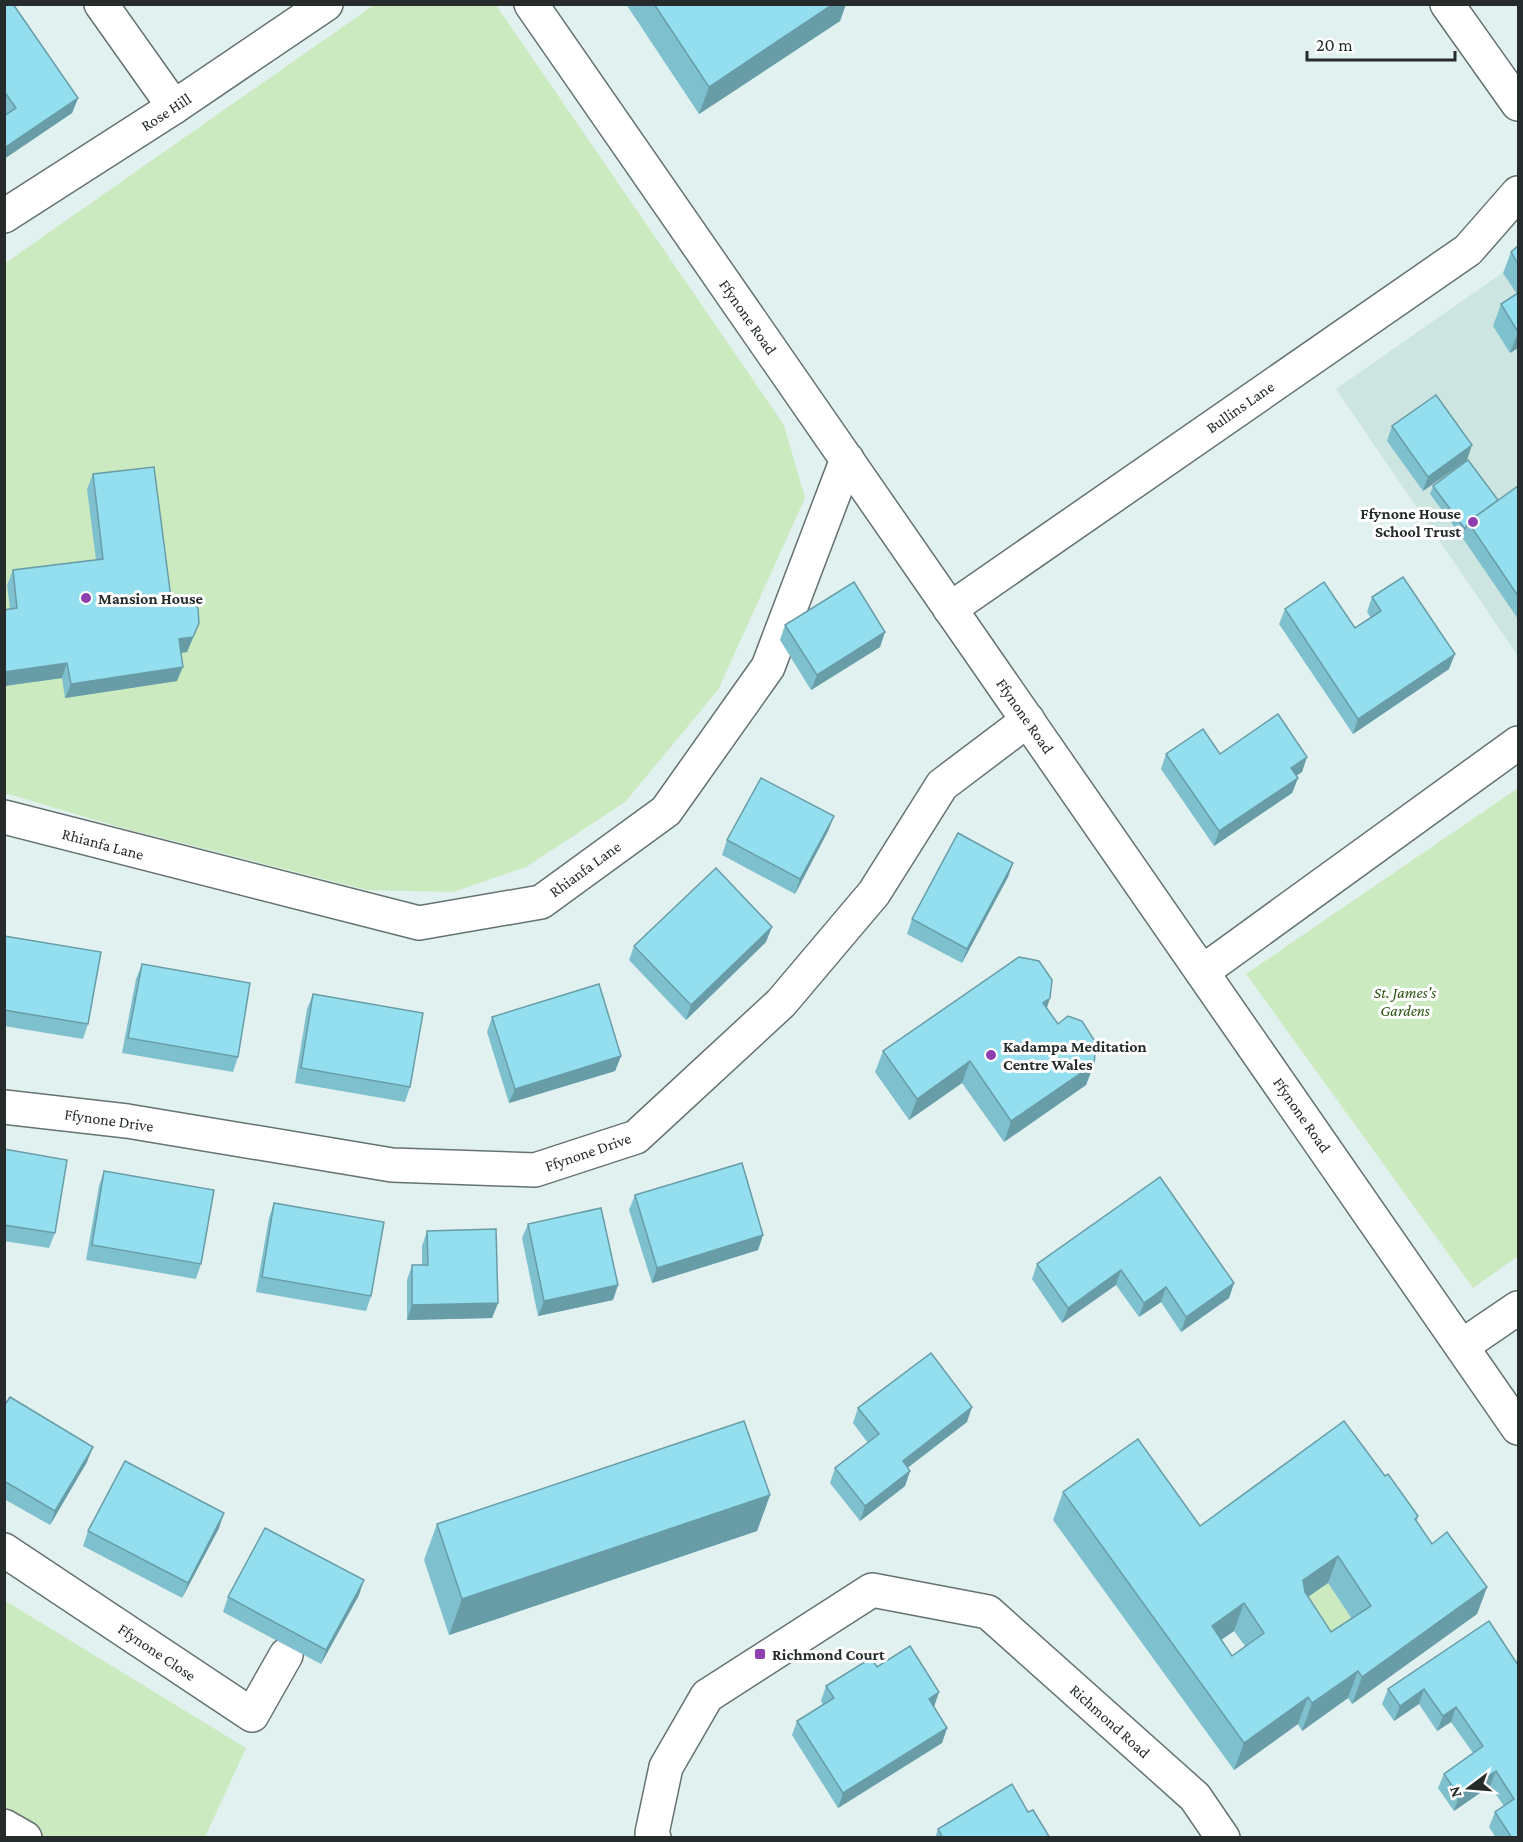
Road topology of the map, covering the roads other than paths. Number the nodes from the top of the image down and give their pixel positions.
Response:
1 (101, 4) edge
2 (326, 4) edge
3 (531, 4) edge
4 (1448, 4) edge
5 (1518, 104) edge
6 (174, 107) junction
7 (1518, 193) edge
8 (4, 216) edge
9 (846, 459) junction
10 (950, 609) junction
11 (1028, 720) junction
12 (1518, 743) edge
13 (4, 817) edge
14 (1203, 972) junction
15 (4, 1107) edge
16 (1518, 1308) edge
17 (1462, 1346) junction
18 (1518, 1428) edge
19 (4, 1550) edge
20 (286, 1655) dead end
21 (4, 1826) edge
22 (25, 1838) edge
23 (654, 1838) edge
24 (1223, 1838) edge

1 - 6 street
2 - 6 street, Rose Hill
3 - 9 street, Ffynone Road
4 - 5 street
6 - 8 street, Rose Hill
7 - 10 street, Bullins Lane
9 - 10 street, Ffynone Road
9 - 13 street, Rhianfa Lane
10 - 11 street, Ffynone Road
11 - 14 street, Ffynone Road
11 - 15 street, Ffynone Drive
12 - 14 street
14 - 17 street, Ffynone Road
16 - 17 street
17 - 18 street, Ffynone Road
19 - 20 street, Ffynone Close
21 - 22 street
23 - 24 street, Richmond Road

